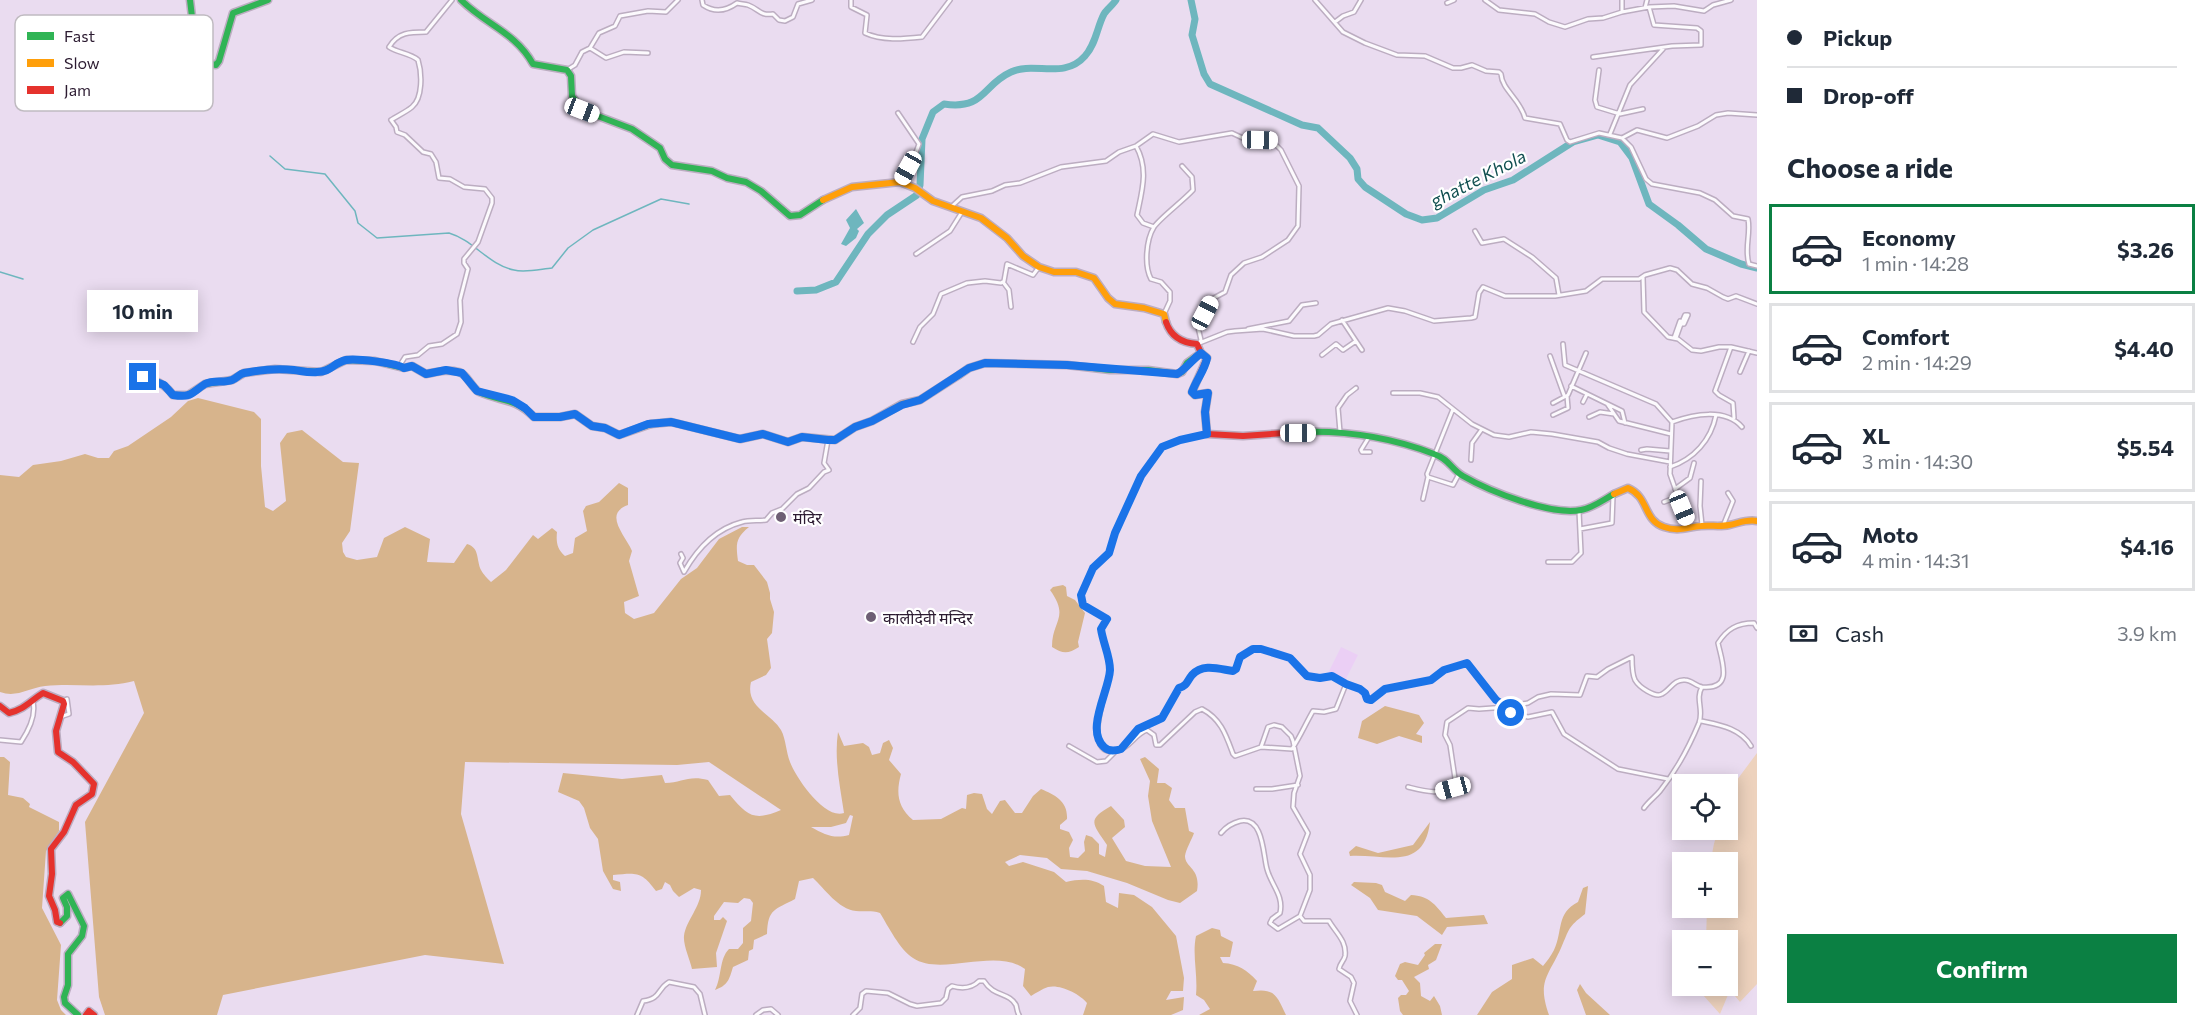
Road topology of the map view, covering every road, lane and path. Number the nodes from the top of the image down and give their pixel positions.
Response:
1 (190, 0) edge
2 (268, 0) edge
3 (452, 0) edge
4 (460, 0) edge
5 (678, 0) edge
6 (702, 0) edge
7 (812, 0) edge
8 (851, 0) edge
9 (950, 0) edge
10 (1315, 0) edge
11 (1361, 0) edge
12 (1454, 0) edge
13 (1485, 0) edge
14 (1622, 0) edge
15 (1647, 0) edge
16 (1731, 0) edge
17 (1447, 3) dead end
18 (1647, 7) junction
19 (1622, 12) junction
20 (193, 15) edge
21 (1335, 22) junction
22 (590, 48) junction
23 (1663, 49) junction
24 (648, 53) dead end
25 (1593, 57) dead end
26 (213, 64) edge
27 (567, 70) junction
28 (1599, 70) dead end
29 (1643, 109) dead end
30 (898, 113) dead end
31 (1620, 114) junction
32 (1757, 115) edge
33 (1610, 134) junction
34 (1622, 138) junction
35 (1136, 146) junction
36 (1182, 166) dead end
37 (900, 182) junction
38 (951, 207) junction
39 (963, 212) junction
40 (1154, 227) junction
41 (1475, 231) dead end
42 (916, 254) dead end
43 (1757, 266) edge
44 (1039, 267) junction
45 (1643, 277) junction
46 (1003, 282) junction
47 (1559, 295) junction
48 (1316, 303) dead end
49 (1757, 304) edge
50 (1011, 307) dead end
51 (1164, 314) junction
52 (1342, 320) junction
53 (1243, 331) junction
54 (1675, 338) junction
55 (1356, 341) junction
56 (913, 342) dead end
57 (1197, 344) junction
58 (1563, 344) dead end
59 (1731, 347) junction
60 (1362, 350) dead end
61 (1749, 351) junction
62 (1586, 352) dead end
63 (1201, 353) junction
64 (1757, 354) edge
65 (1322, 355) dead end
66 (1550, 356) dead end
67 (400, 365) junction
68 (1578, 370) junction
69 (1740, 372) dead end
70 (135, 382) dead end
71 (1571, 386) junction
72 (1356, 388) dead end
73 (1393, 393) dead end
74 (1587, 394) junction
75 (1565, 395) junction
76 (1583, 402) dead end
77 (1553, 403) dead end
78 (1608, 405) junction
79 (1453, 409) junction
80 (1614, 414) junction
81 (1552, 415) dead end
82 (1716, 415) junction
83 (1589, 417) dead end
84 (1734, 418) junction
85 (1672, 422) junction
86 (1625, 423) junction
87 (1742, 427) dead end
88 (1482, 429) junction
89 (1340, 432) junction
90 (1207, 434) junction
91 (1671, 435) junction
92 (1369, 437) junction
93 (828, 440) junction
94 (1641, 450) dead end
95 (1670, 451) junction
96 (1370, 452) dead end
97 (1434, 454) junction
98 (1471, 460) dead end
99 (1694, 463) dead end
100 (1670, 465) junction
101 (1459, 474) junction
102 (1428, 477) junction
103 (1701, 481) dead end
104 (1675, 489) junction
105 (1728, 493) dead end
106 (1613, 496) junction
107 (1677, 497) junction
108 (1423, 499) dead end
109 (1664, 502) dead end
110 (1579, 511) junction
111 (1757, 521) edge
112 (1702, 525) junction
113 (1723, 526) junction
114 (1689, 528) junction
115 (1580, 529) junction
116 (681, 554) dead end
117 (1548, 562) dead end
118 (1757, 628) edge
119 (1346, 684) junction
120 (1702, 687) junction
121 (33, 702) junction
122 (0, 706) edge
123 (1507, 707) junction
124 (1700, 721) junction
125 (0, 740) edge
126 (1069, 746) dead end
127 (1294, 746) junction
128 (1751, 746) dead end
129 (1261, 747) junction
130 (1121, 749) junction
131 (1116, 751) junction
132 (1668, 779) junction
133 (1298, 785) junction
134 (1408, 787) dead end
135 (1256, 789) dead end
136 (1644, 808) dead end
137 (1221, 833) dead end
138 (1300, 916) junction
139 (78, 1015) edge
140 (86, 1015) edge
141 (94, 1015) edge
142 (637, 1015) edge
143 (705, 1015) edge
144 (756, 1015) edge
145 (778, 1015) edge
146 (853, 1015) edge
147 (1019, 1015) edge
148 (1357, 1015) edge

1 - 20 street
2 - 26 street
3 - 67 street
4 - 27 street
5 - 22 street
6 - 7 street
8 - 9 street
10 - 21 street
11 - 21 street
12 - 17 street
13 - 19 street
14 - 19 street
15 - 18 street
16 - 18 street
18 - 19 street
18 - 23 street
21 - 33 street
22 - 24 street
22 - 27 street
23 - 25 street
23 - 31 street
27 - 37 street
28 - 31 street
29 - 31 street
30 - 37 street
31 - 33 street
32 - 34 street
33 - 34 street
34 - 43 street
35 - 38 street
35 - 40 street
35 - 57 street
36 - 40 street
37 - 38 street
38 - 39 street
39 - 42 street
39 - 44 street
40 - 51 street
41 - 47 street
44 - 46 street
44 - 51 street
45 - 47 street
45 - 49 street
45 - 54 street
46 - 50 street
46 - 56 street
47 - 52 street
48 - 53 street
51 - 57 street
52 - 53 street
52 - 55 street
53 - 57 street
54 - 54 street
54 - 59 street
55 - 60 street
55 - 65 street
57 - 63 street
58 - 68 street
59 - 61 street
59 - 84 street
61 - 64 street
61 - 69 street
62 - 68 street
63 - 90 street
63 - 93 street
66 - 75 street
67 - 70 street
67 - 93 street
68 - 71 street
68 - 85 street
71 - 74 street
71 - 75 street
72 - 89 street
73 - 79 street
74 - 76 street
74 - 78 street
75 - 77 street
75 - 81 street
78 - 80 street
78 - 86 street
79 - 88 street
79 - 97 street
80 - 83 street
80 - 86 street
82 - 84 street
82 - 85 street
82 - 100 street
84 - 87 street
85 - 91 street
86 - 91 street
88 - 98 street
88 - 100 street
89 - 90 street
89 - 92 street
90 - 131 street
91 - 95 street
92 - 96 street
92 - 97 street
93 - 116 street
94 - 95 street
95 - 100 street
97 - 101 street
97 - 102 street
99 - 104 street
100 - 104 street
101 - 102 street
101 - 110 street
102 - 108 street
103 - 112 street
104 - 107 street
105 - 113 street
106 - 110 street
106 - 114 street
106 - 115 street
107 - 109 street
107 - 114 street
110 - 115 street
111 - 113 street
112 - 113 street
112 - 114 street
115 - 117 street
118 - 120 street
119 - 123 street
119 - 127 street
119 - 130 street
120 - 123 street
120 - 124 street
121 - 122 street
121 - 125 street
121 - 139 street
123 - 132 street
123 - 134 street
124 - 128 street
124 - 132 street
126 - 131 street
127 - 129 street
127 - 129 street
127 - 133 street
129 - 130 street
130 - 131 street
132 - 136 street
133 - 135 street
133 - 138 street
137 - 138 street
138 - 148 street
140 - 141 street
142 - 143 street
144 - 145 street
146 - 147 street

